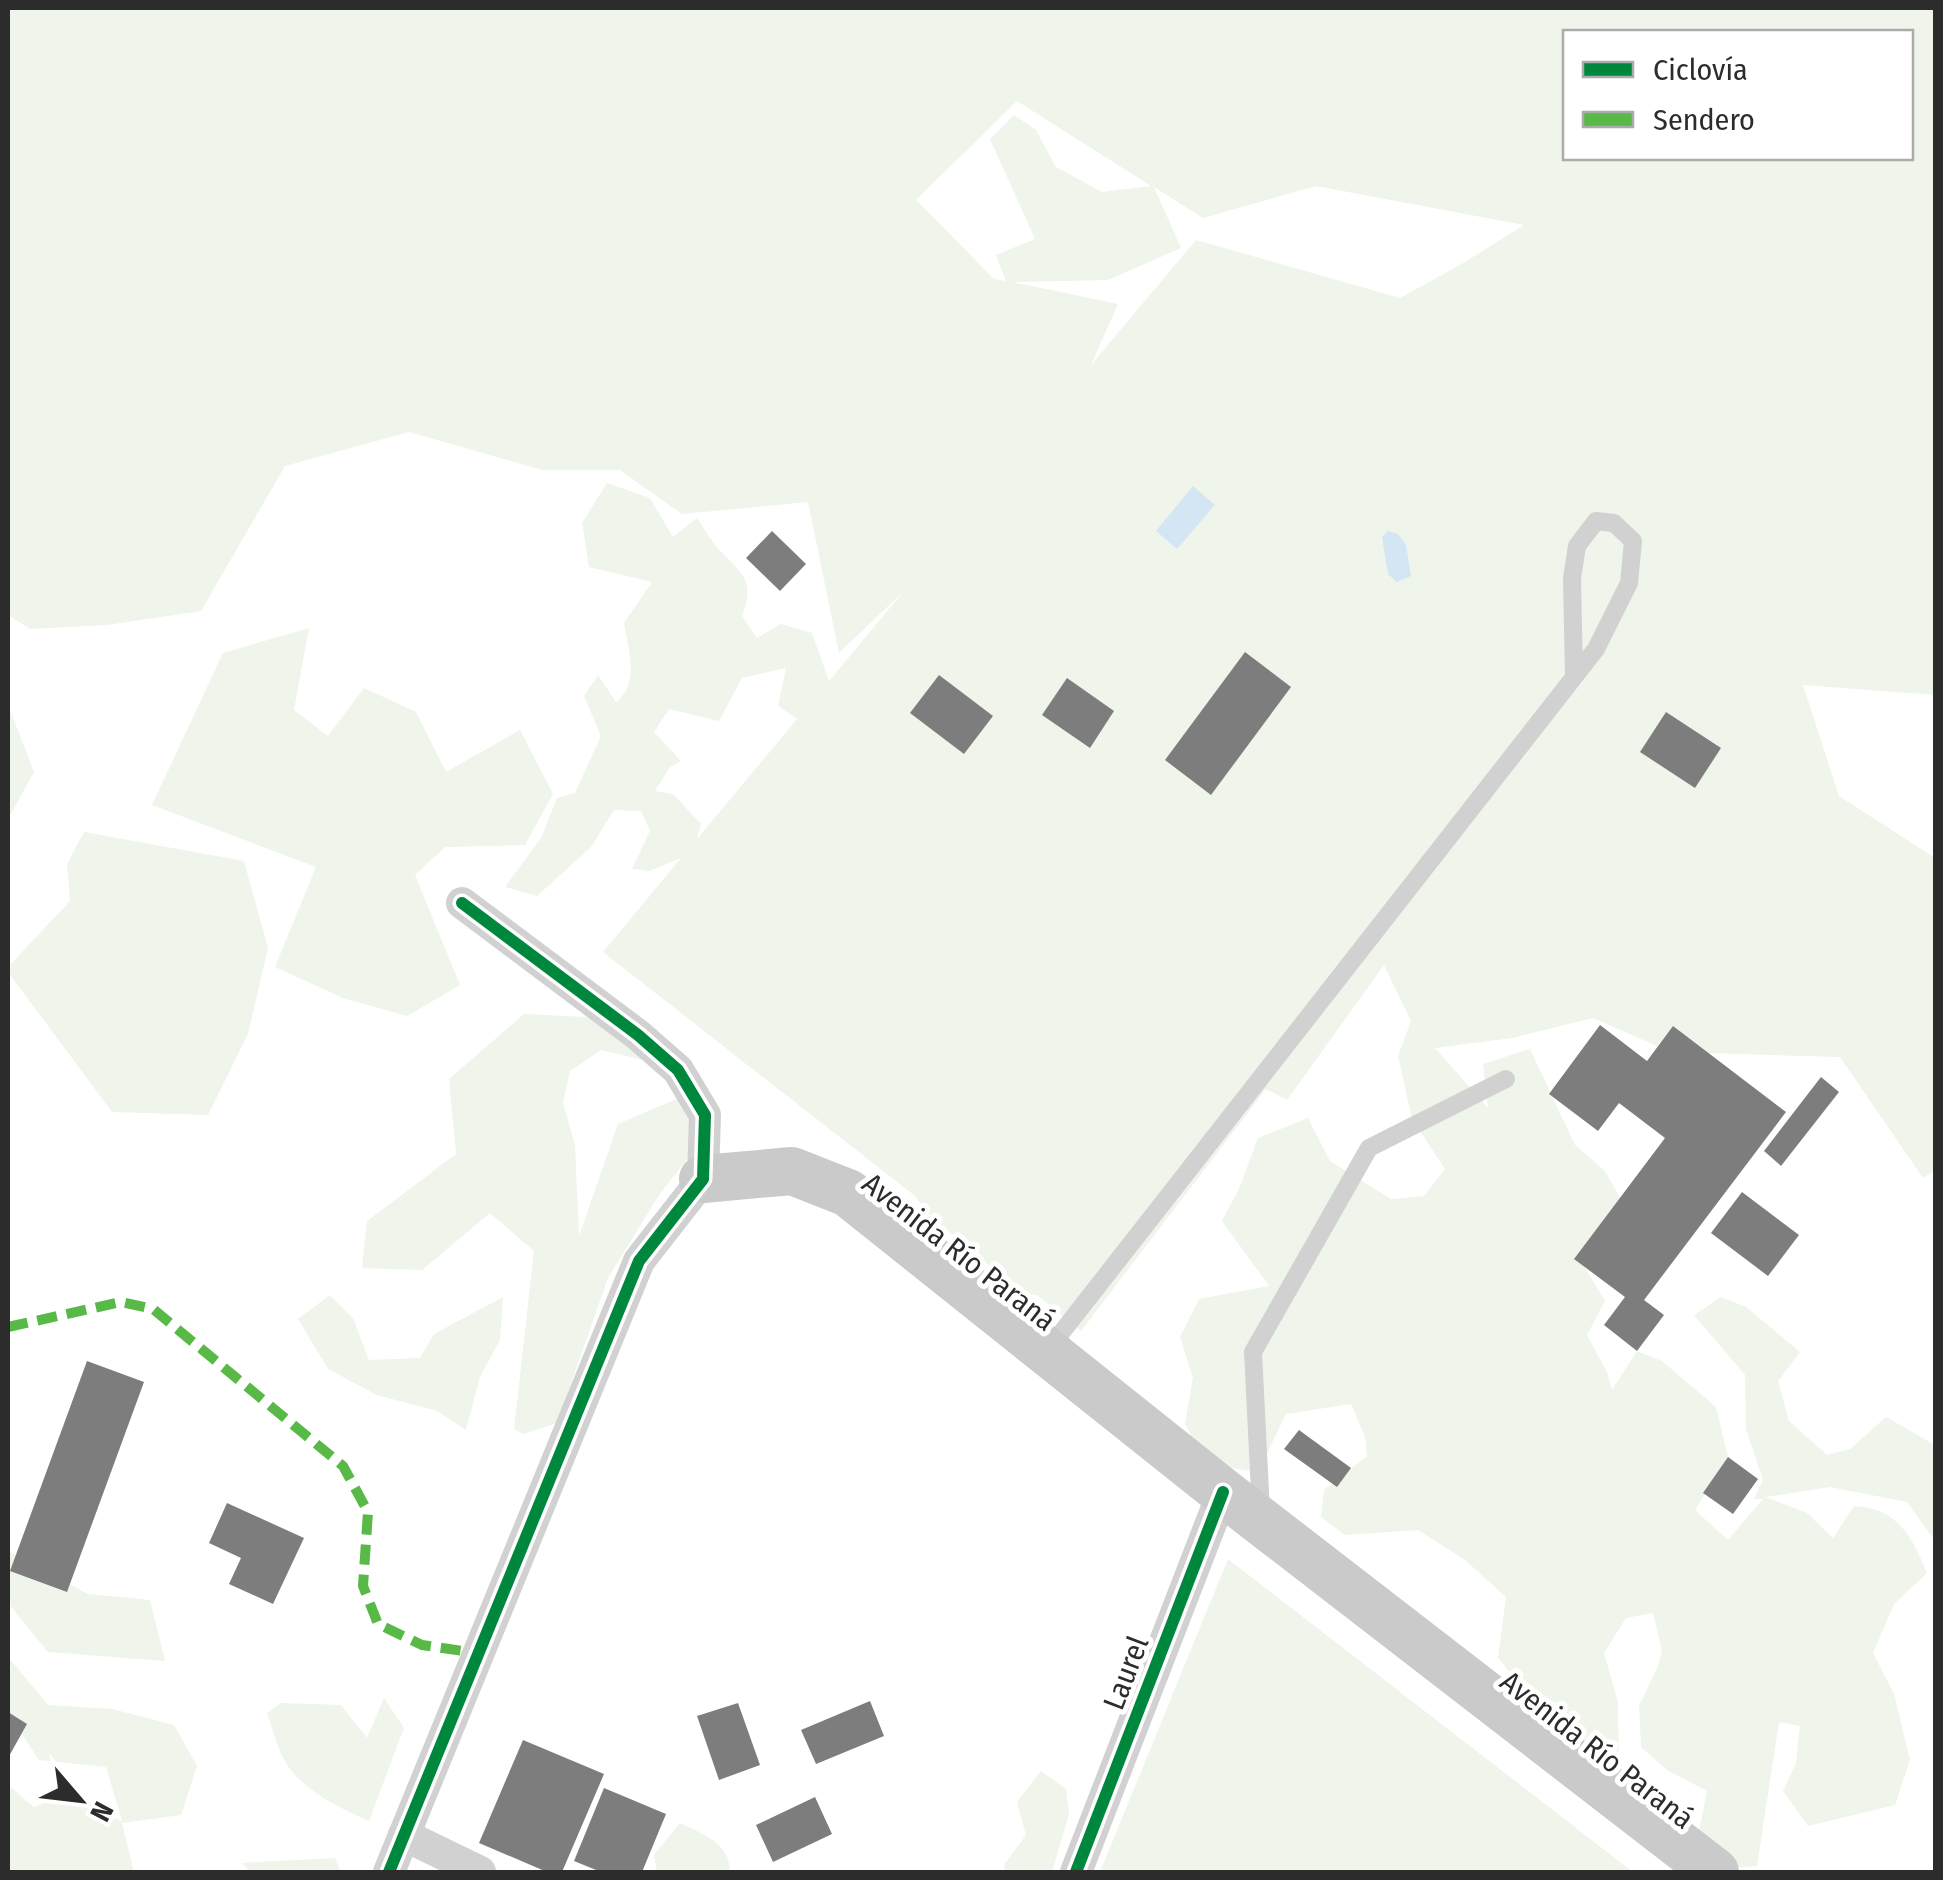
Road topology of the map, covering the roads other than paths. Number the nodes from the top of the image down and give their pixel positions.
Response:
1 (1574, 676) junction
2 (462, 903) dead end
3 (1506, 1079) dead end
4 (703, 1179) junction
5 (1047, 1352) junction
6 (1223, 1492) junction
7 (1262, 1522) junction
8 (404, 1835) junction
9 (388, 1872) edge
10 (480, 1872) edge
11 (1076, 1872) edge
12 (1715, 1872) edge

1 - 1 lane
1 - 5 lane
2 - 4 street
3 - 7 lane
4 - 5 main road, Avenida Río Paraná
4 - 8 street
5 - 6 main road, Avenida Río Paraná
6 - 7 main road, Avenida Río Paraná
6 - 11 street, Laurel
7 - 12 main road, Avenida Río Paraná
8 - 9 street
8 - 10 street

